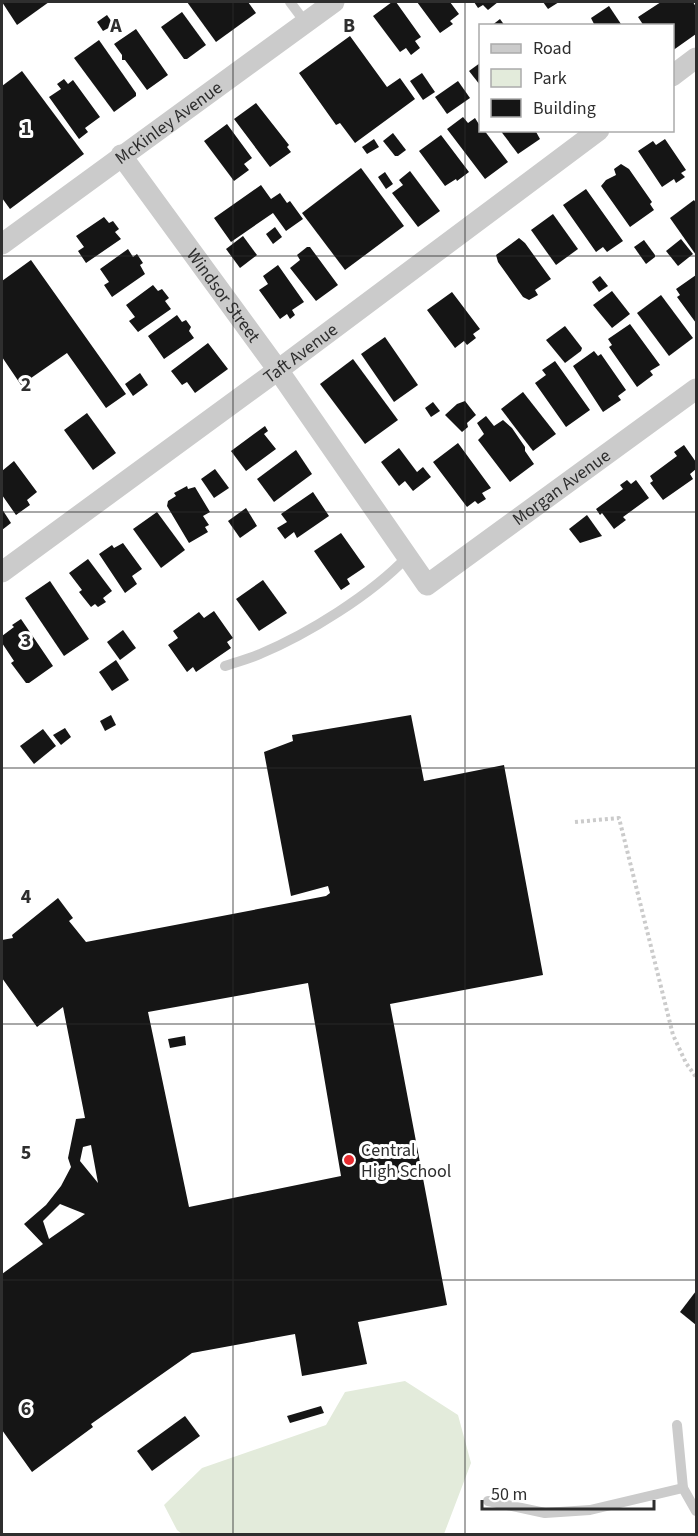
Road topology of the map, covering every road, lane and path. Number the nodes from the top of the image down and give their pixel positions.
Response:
1 (290, 2) edge
2 (334, 2) edge
3 (305, 22) junction
4 (696, 58) edge
5 (674, 74) edge
6 (596, 132) edge
7 (121, 155) junction
8 (2, 244) edge
9 (278, 370) junction
10 (696, 389) edge
11 (407, 557) junction
12 (2, 572) edge
13 (427, 585) joint
14 (225, 666) dead end
15 (574, 822) dead end
16 (696, 1077) edge
17 (677, 1425) dead end
18 (683, 1488) junction
19 (488, 1501) dead end
20 (696, 1511) edge

1 - 3 lane
2 - 3 street, McKinley Avenue
3 - 7 street, McKinley Avenue
4 - 5 street
6 - 9 street, Taft Avenue
7 - 8 street, McKinley Avenue
7 - 9 street, Windsor Street
9 - 11 street, Windsor Street
9 - 12 street, Taft Avenue
10 - 13 street, Morgan Avenue
11 - 13 street, Windsor Street
11 - 14 lane
15 - 16 path
17 - 18 lane
18 - 19 lane
18 - 20 lane

